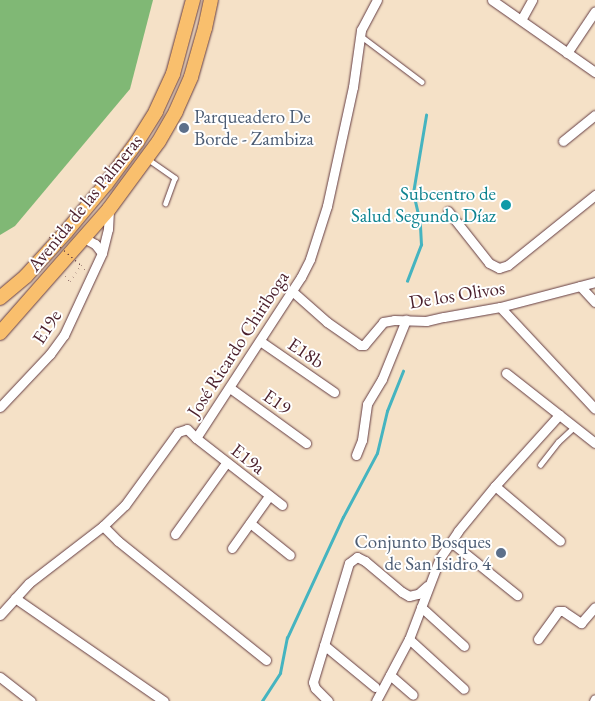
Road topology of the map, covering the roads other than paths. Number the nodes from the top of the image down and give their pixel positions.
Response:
1 (193, 0) edge
2 (211, 0) edge
3 (377, 0) edge
4 (492, 0) edge
5 (532, 0) edge
6 (595, 11) edge
7 (521, 20) junction
8 (360, 35) junction
9 (568, 53) junction
10 (595, 72) edge
11 (422, 82) dead end
12 (595, 115) edge
13 (563, 141) dead end
14 (147, 158) junction
15 (595, 195) edge
16 (166, 203) dead end
17 (109, 208) junction
18 (448, 211) dead end
19 (84, 238) junction
20 (102, 253) junction
21 (595, 282) edge
22 (580, 286) junction
23 (292, 291) junction
24 (0, 298) edge
25 (595, 302) edge
26 (500, 306) junction
27 (406, 320) junction
28 (0, 333) edge
29 (260, 342) junction
30 (506, 373) dead end
31 (230, 388) junction
32 (334, 392) dead end
33 (0, 407) edge
34 (595, 409) edge
35 (559, 416) junction
36 (574, 427) junction
37 (196, 438) junction
38 (595, 442) edge
39 (306, 443) dead end
40 (356, 455) dead end
41 (226, 463) junction
42 (540, 465) dead end
43 (495, 486) junction
44 (269, 496) junction
45 (282, 505) dead end
46 (250, 523) junction
47 (103, 526) junction
48 (175, 534) dead end
49 (560, 541) dead end
50 (451, 542) junction
51 (232, 548) dead end
52 (290, 555) dead end
53 (429, 585) junction
54 (517, 595) dead end
55 (15, 598) junction
56 (595, 606) edge
57 (421, 607) junction
58 (0, 615) edge
59 (538, 638) dead end
60 (409, 639) junction
61 (324, 645) junction
62 (464, 646) dead end
63 (266, 660) dead end
64 (390, 675) junction
65 (0, 677) edge
66 (375, 687) dead end
67 (464, 689) dead end
68 (413, 695) dead end
69 (31, 701) edge
70 (164, 701) edge
71 (328, 701) edge
72 (376, 701) edge

1 - 24 main road, Avenida de las Palmeras
2 - 14 main road, Avenida de las Palmeras
3 - 8 street, José Ricardo Chiriboga
4 - 7 street
5 - 7 street
6 - 9 street
7 - 9 street
8 - 11 lane
8 - 23 street, José Ricardo Chiriboga
9 - 10 street
12 - 13 street
14 - 16 lane
14 - 17 main road, Avenida de las Palmeras
15 - 18 street
17 - 19 main road, Avenida de las Palmeras
17 - 20 street, E19e
19 - 20 street
19 - 28 main road, Avenida de las Palmeras
20 - 33 street, E19e
21 - 22 street, De los Olivos
22 - 25 street
22 - 26 street, De los Olivos
23 - 27 street, De los Olivos
23 - 29 street, José Ricardo Chiriboga
26 - 27 street, De los Olivos
26 - 34 street
27 - 40 street
29 - 31 street, José Ricardo Chiriboga
29 - 32 street, E18b
30 - 35 street
31 - 37 street, José Ricardo Chiriboga
31 - 39 street, E19
35 - 36 street
35 - 43 street
36 - 38 street
36 - 42 lane
37 - 41 street, E19a
37 - 47 street, José Ricardo Chiriboga
41 - 44 street, E19a
41 - 48 street
43 - 49 street
43 - 50 street
44 - 45 street, E19a
44 - 46 street
46 - 51 street
46 - 52 street
47 - 55 street, José Ricardo Chiriboga
47 - 63 street
50 - 53 street
50 - 54 street
53 - 57 street
53 - 61 street
55 - 58 street, José Ricardo Chiriboga
55 - 70 street
56 - 59 street
57 - 60 street
57 - 62 street
60 - 64 street
60 - 67 street
61 - 66 street
61 - 71 street
64 - 68 street
64 - 72 street
65 - 69 street

